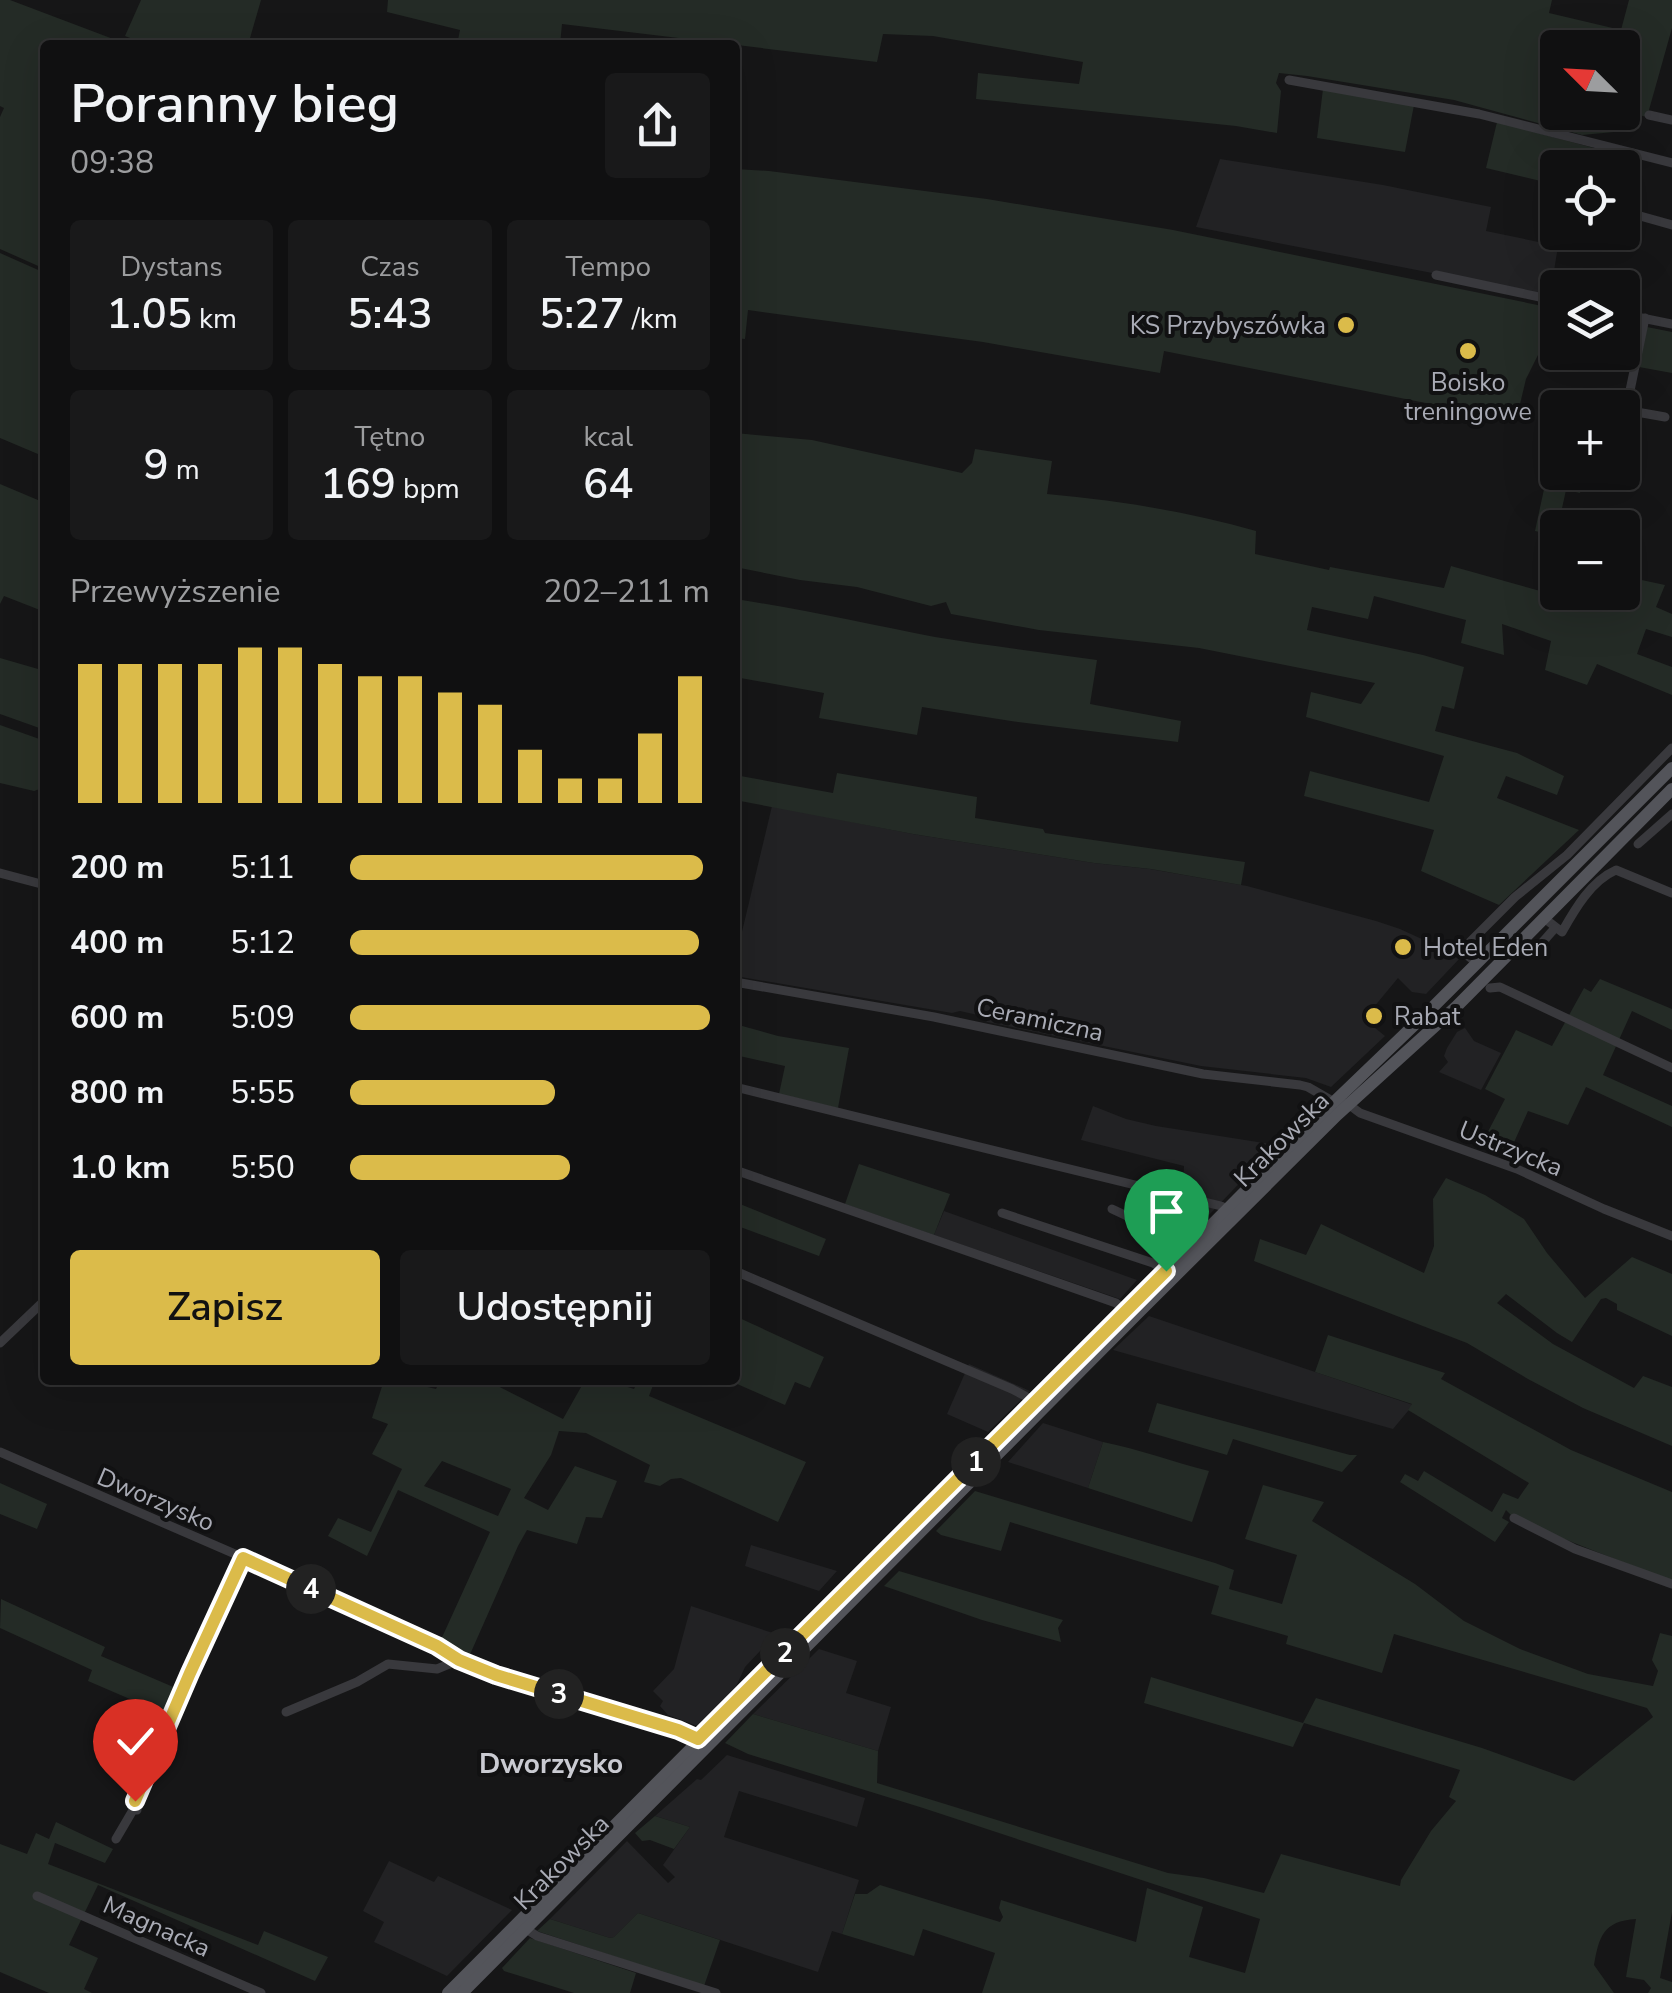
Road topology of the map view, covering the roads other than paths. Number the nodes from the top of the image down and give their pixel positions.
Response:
1 (1288, 80) dead end
2 (1650, 115) dead end
3 (1672, 120) edge
4 (1672, 163) edge
5 (1640, 216) edge
6 (1672, 225) edge
7 (1436, 276) dead end
8 (1540, 296) edge
9 (1640, 317) edge
10 (1644, 318) junction
11 (1672, 324) edge
12 (1665, 418) dead end
13 (1672, 748) edge
14 (1672, 768) edge
15 (1672, 789) edge
16 (1659, 802) junction
17 (1672, 814) edge
18 (1638, 844) dead end
19 (0, 873) edge
20 (40, 884) edge
21 (1672, 893) edge
22 (1544, 918) junction
23 (1555, 928) junction
24 (1540, 946) dead end
25 (1477, 963) junction
26 (740, 983) edge
27 (1490, 988) dead end
28 (1672, 1068) edge
29 (740, 1088) edge
30 (1341, 1103) junction
31 (740, 1172) edge
32 (1112, 1209) dead end
33 (1227, 1209) junction
34 (1002, 1213) dead end
35 (1672, 1236) edge
36 (1191, 1246) junction
37 (1166, 1271) junction
38 (740, 1273) edge
39 (40, 1305) edge
40 (1126, 1311) junction
41 (0, 1343) edge
42 (1036, 1402) junction
43 (0, 1452) edge
44 (1514, 1518) dead end
45 (243, 1558) junction
46 (1672, 1584) edge
47 (459, 1660) junction
48 (286, 1712) dead end
49 (703, 1743) junction
50 (116, 1839) dead end
51 (38, 1896) dead end
52 (526, 1929) junction
53 (261, 1993) edge
54 (448, 1993) edge
55 (462, 1993) edge
56 (716, 1993) edge

1 - 4 street
2 - 3 street
5 - 6 street
7 - 8 street
9 - 10 street
10 - 11 street
10 - 12 street
13 - 25 street
14 - 25 main road, Krakowska
15 - 16 main road, Krakowska
16 - 17 street
16 - 22 main road, Krakowska
17 - 18 street
19 - 20 street
21 - 23 street
22 - 23 street
22 - 30 main road, Krakowska
23 - 24 street
25 - 30 main road, Krakowska
26 - 30 street, Ceramiczna
27 - 28 street
29 - 33 street, Krakowska
30 - 33 main road, Krakowska
30 - 35 street, Ustrzycka
30 - 49 main road, Krakowska
31 - 40 street
32 - 36 street
33 - 36 main road, Krakowska
34 - 37 street
36 - 37 main road, Krakowska
37 - 40 main road, Krakowska
38 - 42 street
39 - 41 street
40 - 42 main road, Krakowska
42 - 49 main road, Krakowska
43 - 45 street, Dworzysko
44 - 46 street
45 - 47 street, Dworzysko
45 - 50 street
47 - 48 street, Dworzysko
47 - 49 street, Dworzysko
49 - 52 main road, Krakowska
49 - 54 main road, Krakowska
51 - 53 street, Magnacka
52 - 55 main road, Krakowska
52 - 56 street

